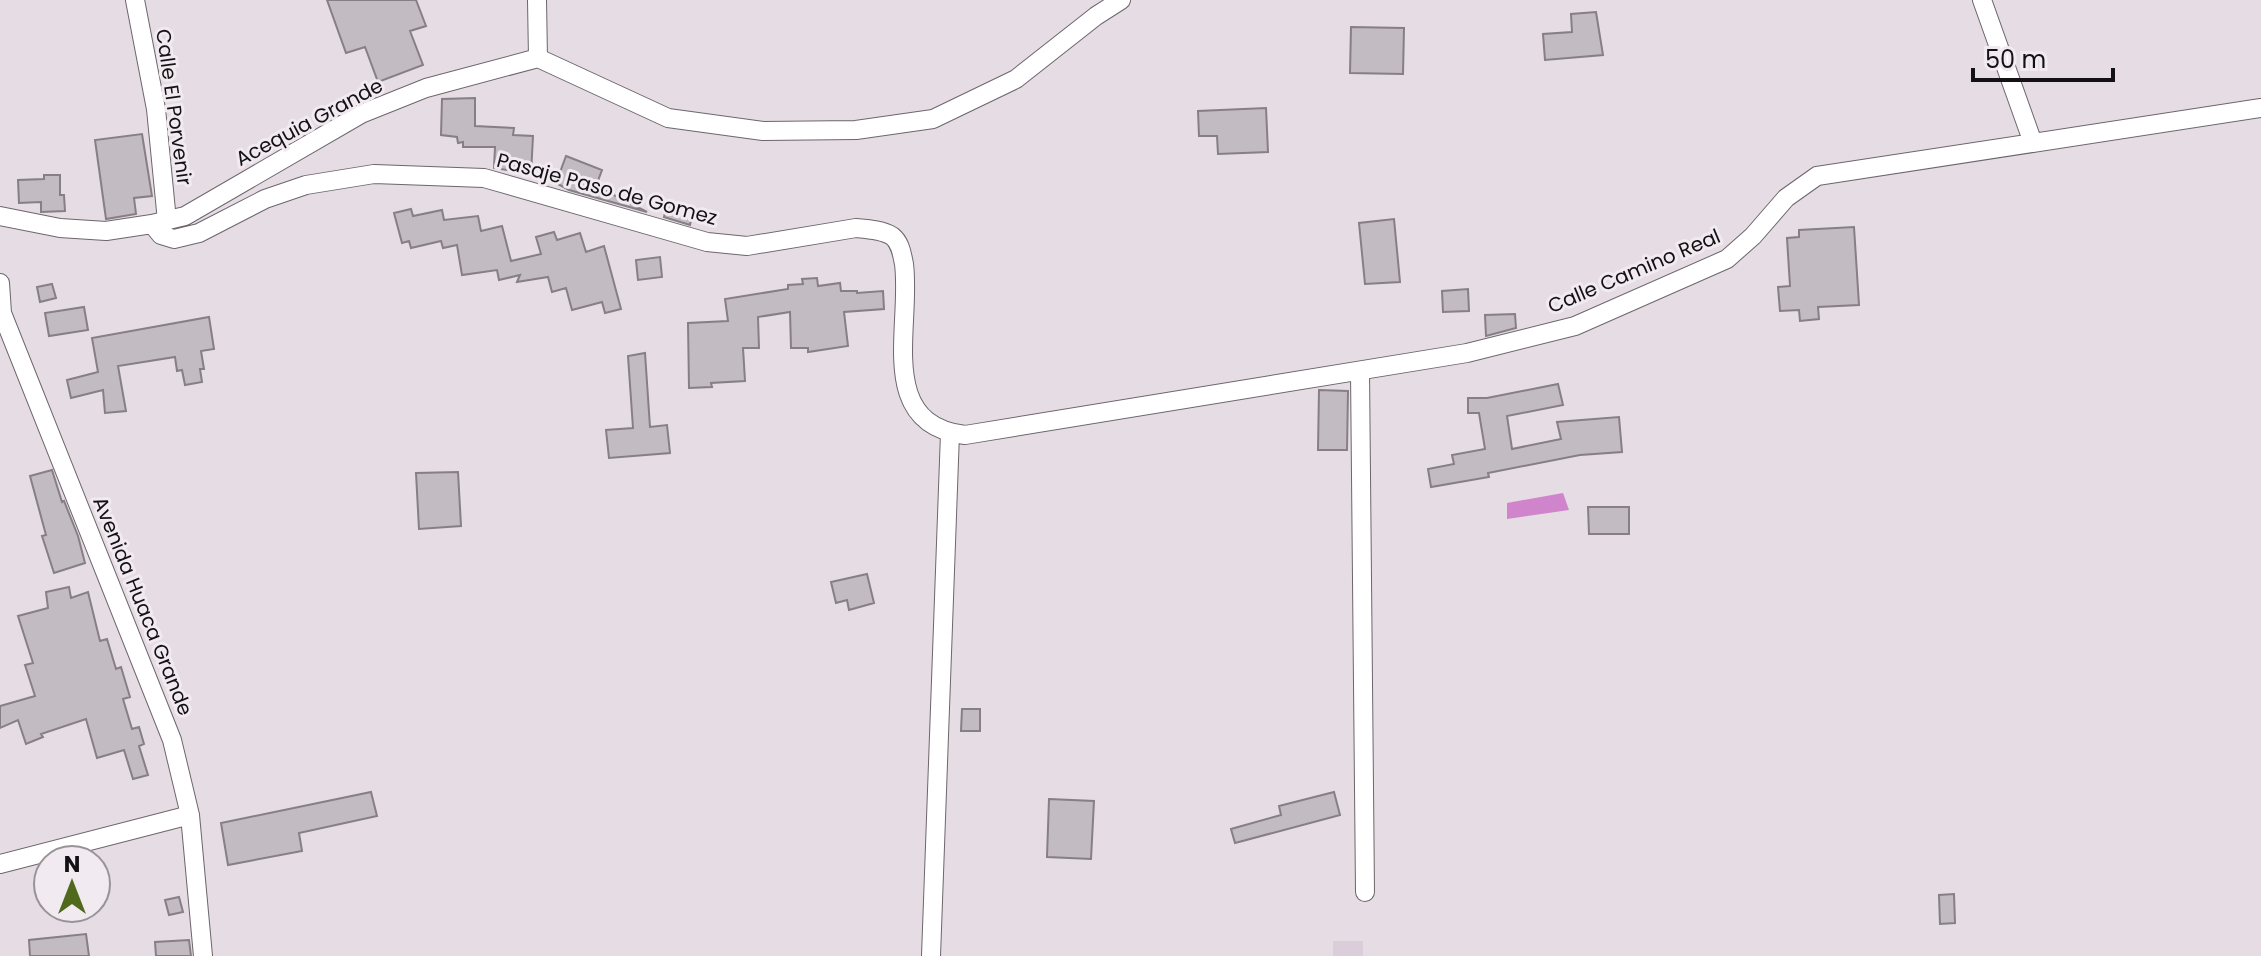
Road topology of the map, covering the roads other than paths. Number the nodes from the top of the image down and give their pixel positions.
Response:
1 (135, 0) edge
2 (537, 0) edge
3 (1982, 0) edge
4 (1111, 3) edge
5 (538, 58) junction
6 (2261, 108) edge
7 (2033, 143) junction
8 (0, 216) edge
9 (160, 222) junction
10 (0, 283) edge
11 (1, 314) edge
12 (1360, 371) junction
13 (950, 433) junction
14 (190, 815) junction
15 (0, 864) edge
16 (1365, 892) dead end
17 (203, 956) edge
18 (931, 956) edge

1 - 9 street, Calle El Porvenir
2 - 5 street
3 - 7 street
4 - 5 street
5 - 9 street, Acequia Grande
6 - 7 street, Calle Camino Real
7 - 12 street, Calle Camino Real
8 - 9 street, Acequia Grande
9 - 13 street, Pasaje Paso de Gomez
10 - 11 street, Avenida Huaca Grande
11 - 14 street, Avenida Huaca Grande
12 - 13 street, Calle Camino Real
12 - 16 street
13 - 18 street
14 - 15 street
14 - 17 street, Avenida Huaca Grande

